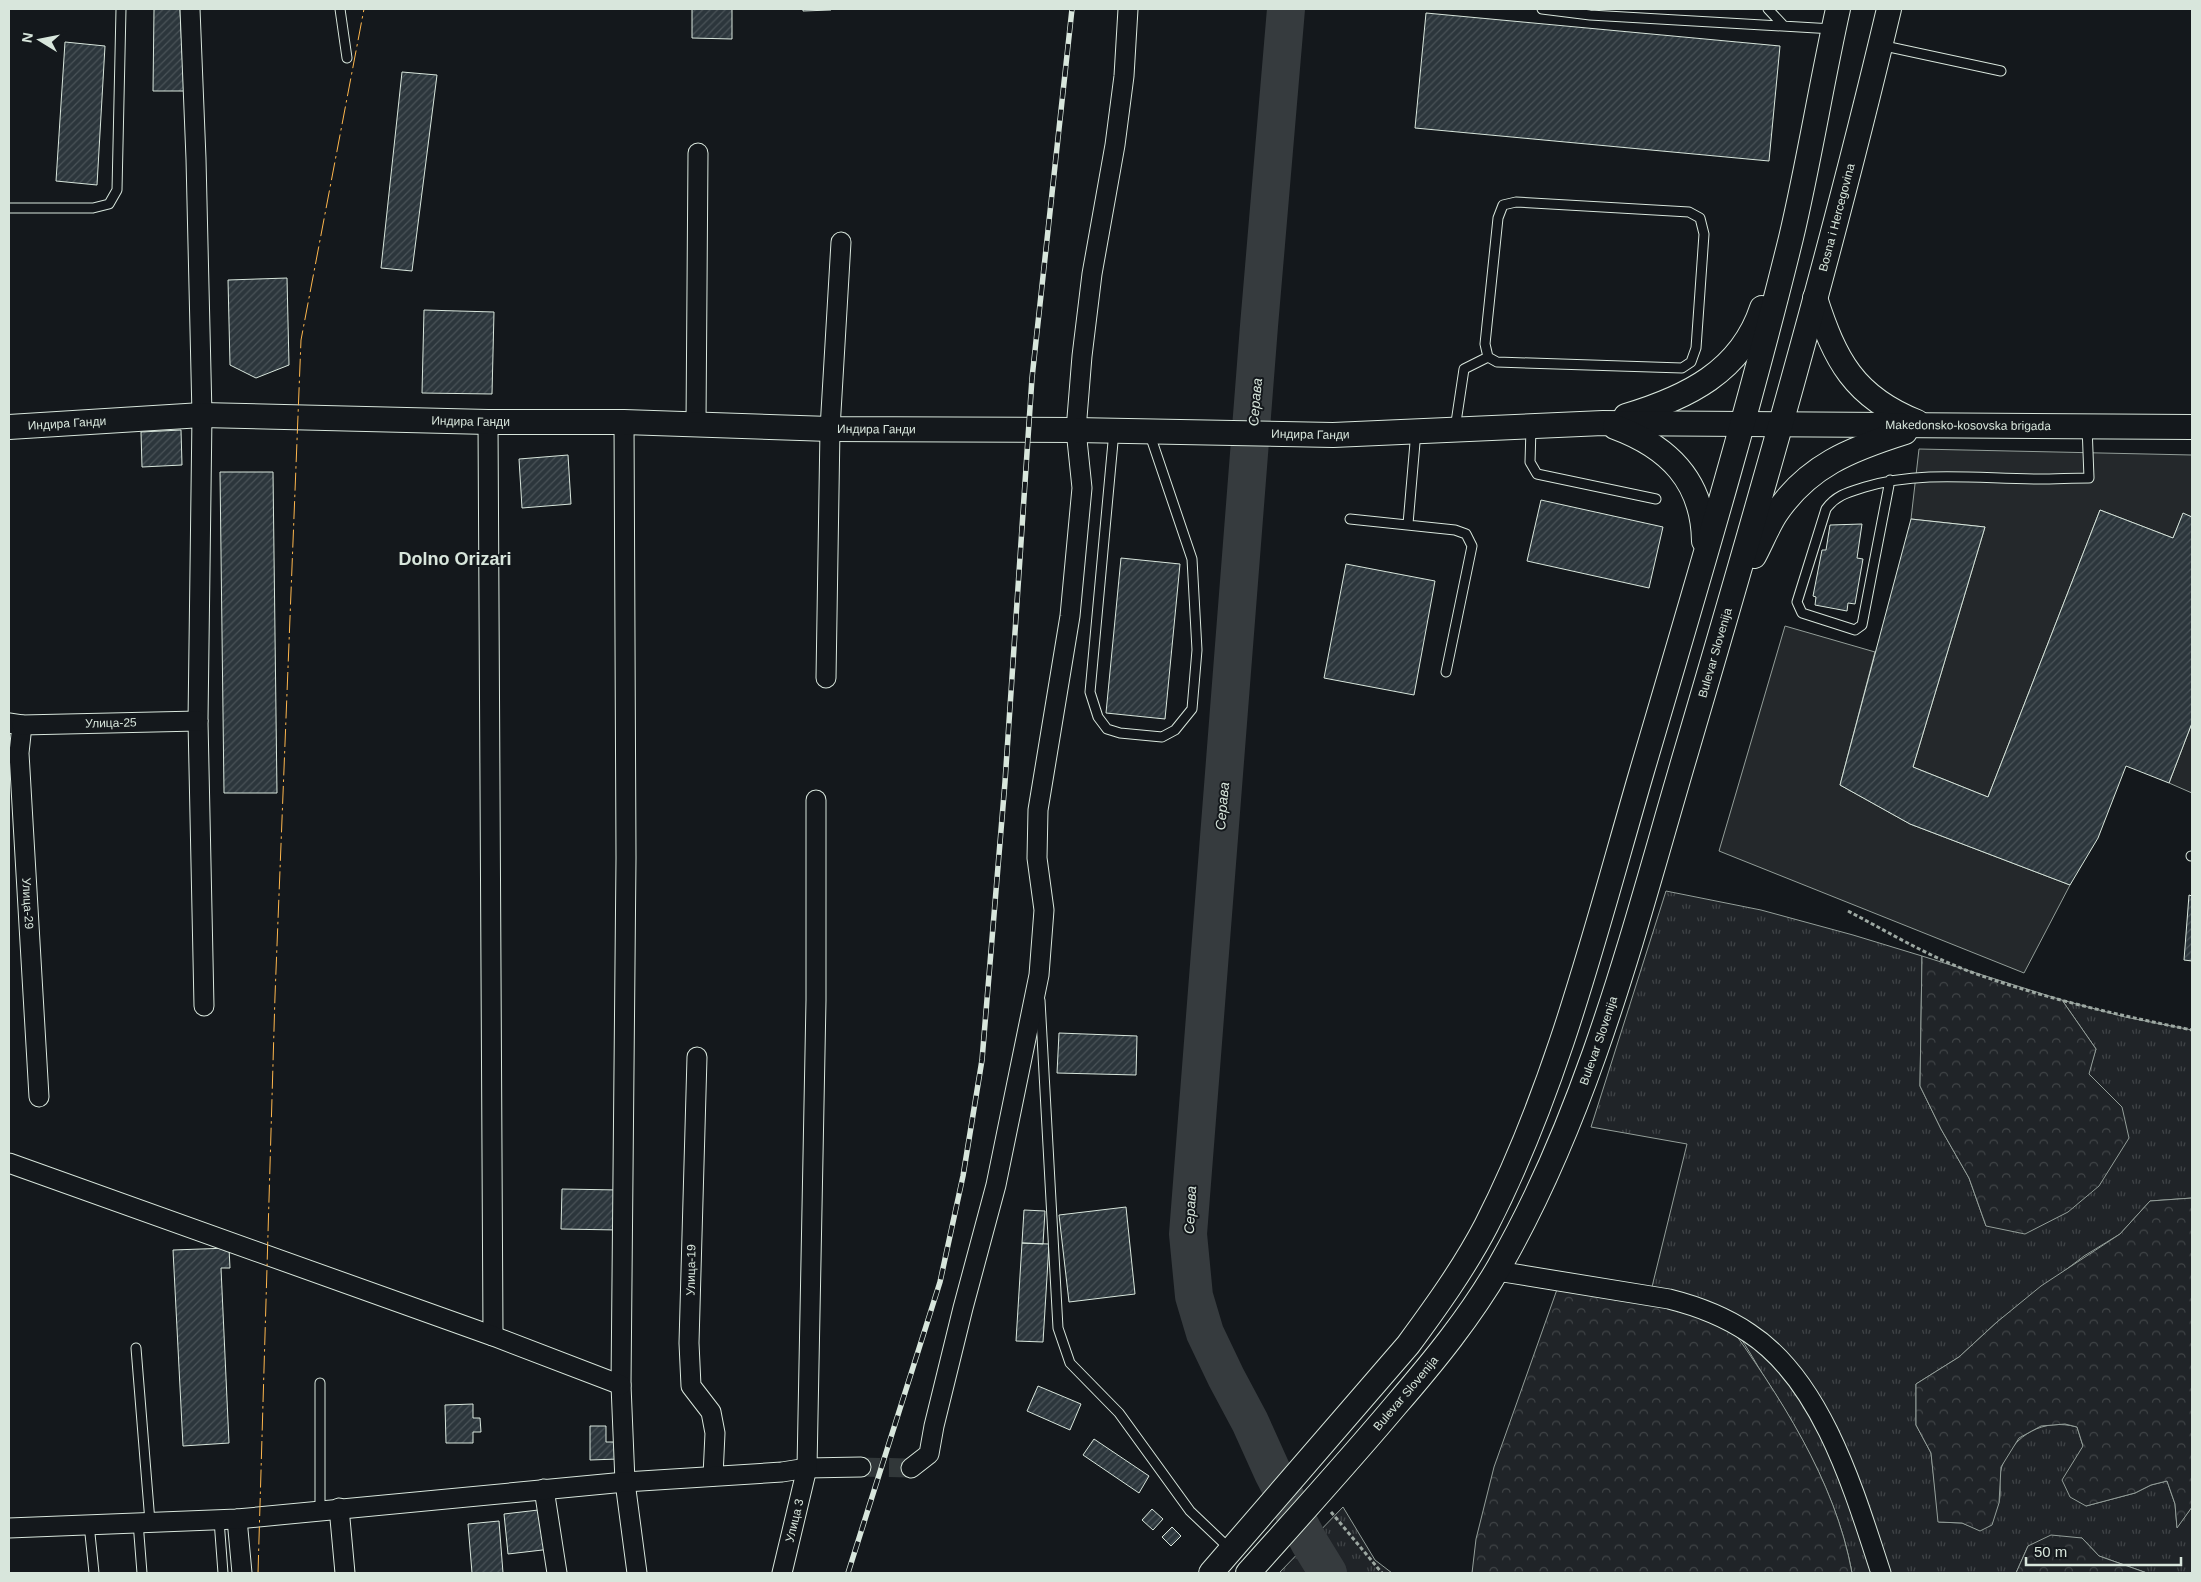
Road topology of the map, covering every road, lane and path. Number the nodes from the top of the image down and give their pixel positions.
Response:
1 (121, 9) edge
2 (190, 9) edge
3 (340, 9) edge
4 (1128, 9) edge
5 (1542, 9) edge
6 (1768, 9) edge
7 (1889, 9) edge
8 (1836, 19) edge
9 (1783, 25) junction
10 (1880, 45) junction
11 (348, 58) dead end
12 (2001, 71) dead end
13 (698, 152) dead end
14 (9, 208) edge
15 (1790, 240) junction
16 (841, 242) dead end
17 (1815, 298) junction
18 (1488, 357) junction
19 (202, 415) junction
20 (488, 422) junction
21 (624, 422) junction
22 (696, 423) junction
23 (1603, 423) junction
24 (1743, 424) junction
25 (1782, 424) junction
26 (2192, 424) edge
27 (1531, 426) junction
28 (1926, 426) junction
29 (2087, 426) junction
30 (9, 427) edge
31 (830, 429) junction
32 (1454, 429) junction
33 (1076, 430) junction
34 (1114, 431) junction
35 (1416, 431) junction
36 (1149, 432) junction
37 (1890, 480) junction
38 (1656, 499) dead end
39 (1350, 518) dead end
40 (1408, 524) junction
41 (1705, 555) junction
42 (1730, 602) junction
43 (1446, 672) dead end
44 (826, 678) dead end
45 (198, 721) junction
46 (16, 724) edge
47 (816, 800) dead end
48 (1848, 911) dead end
49 (1039, 976) junction
50 (204, 1006) dead end
51 (2192, 1030) edge
52 (696, 1057) dead end
53 (39, 1098) dead end
54 (9, 1163) edge
55 (1497, 1271) junction
56 (493, 1336) junction
57 (136, 1348) dead end
58 (320, 1383) dead end
59 (621, 1385) junction
60 (861, 1467) tunnel mouth
61 (807, 1468) junction
62 (911, 1468) tunnel mouth
63 (713, 1476) junction
64 (626, 1482) junction
65 (544, 1489) junction
66 (1318, 1496) junction
67 (330, 1509) junction
68 (228, 1519) junction
69 (144, 1522) junction
70 (89, 1524) junction
71 (9, 1528) edge
72 (1231, 1550) junction
73 (1250, 1571) edge
74 (94, 1573) edge
75 (142, 1573) edge
76 (224, 1573) edge
77 (242, 1573) edge
78 (345, 1573) edge
79 (557, 1573) edge
80 (637, 1573) edge
81 (782, 1573) edge
82 (1211, 1573) edge
83 (1382, 1573) edge
84 (1880, 1573) edge

1 - 14 lane
2 - 19 street
3 - 11 lane
4 - 33 street
5 - 9 lane
6 - 9 lane
7 - 10 street, Bosna i Hercegovina
8 - 9 lane
8 - 15 street
10 - 12 lane
10 - 17 street, Bosna i Hercegovina
13 - 22 street
15 - 23 street
15 - 24 street
16 - 31 street
17 - 25 street, Bosna i Hercegovina
17 - 28 street
18 - 18 lane
18 - 32 lane
19 - 20 street, Индира Ганди
19 - 30 street, Индира Ганди
19 - 45 street
20 - 21 street, Индира Ганди
20 - 56 street
21 - 22 street, Индира Ганди
21 - 59 street
22 - 31 street, Индира Ганди
23 - 24 street, Индира Ганди
23 - 27 street, Индира Ганди
23 - 41 street
24 - 25 street, Makedonsko-kosovska brigada
24 - 41 street
25 - 28 street, Makedonsko-kosovska brigada
25 - 42 street, Bulevar Slovenija
26 - 29 street, Makedonsko-kosovska brigada
27 - 32 street, Индира Ганди
27 - 38 lane
28 - 29 street, Makedonsko-kosovska brigada
28 - 42 street
29 - 37 lane
31 - 33 street, Индира Ганди
31 - 44 street
32 - 35 street, Индира Ганди
33 - 34 street, Индира Ганди
33 - 49 street
34 - 36 street, Индира Ганди
34 - 36 lane
35 - 36 street, Индира Ганди
35 - 40 lane
37 - 37 lane
39 - 40 lane
40 - 43 lane
41 - 72 street
42 - 55 street, Bulevar Slovenija
45 - 46 street, Улица-25
45 - 50 street
46 - 53 street, Улица-29
47 - 61 street, Улица 3
48 - 51 path
49 - 62 street
49 - 72 lane
52 - 63 street, Улица-19
54 - 56 street
55 - 66 street, Bulevar Slovenija
55 - 84 street
56 - 59 street
57 - 69 lane
58 - 67 lane
59 - 64 street
60 - 61 street
61 - 63 street
61 - 81 street, Улица 3
63 - 64 street
64 - 65 street
64 - 80 street
65 - 67 street
65 - 79 street
66 - 73 street, Bulevar Slovenija
66 - 83 path
67 - 68 street
67 - 78 street
68 - 69 street
68 - 76 lane
68 - 77 street
69 - 70 street
69 - 75 lane
70 - 71 street
70 - 74 lane
72 - 82 street

